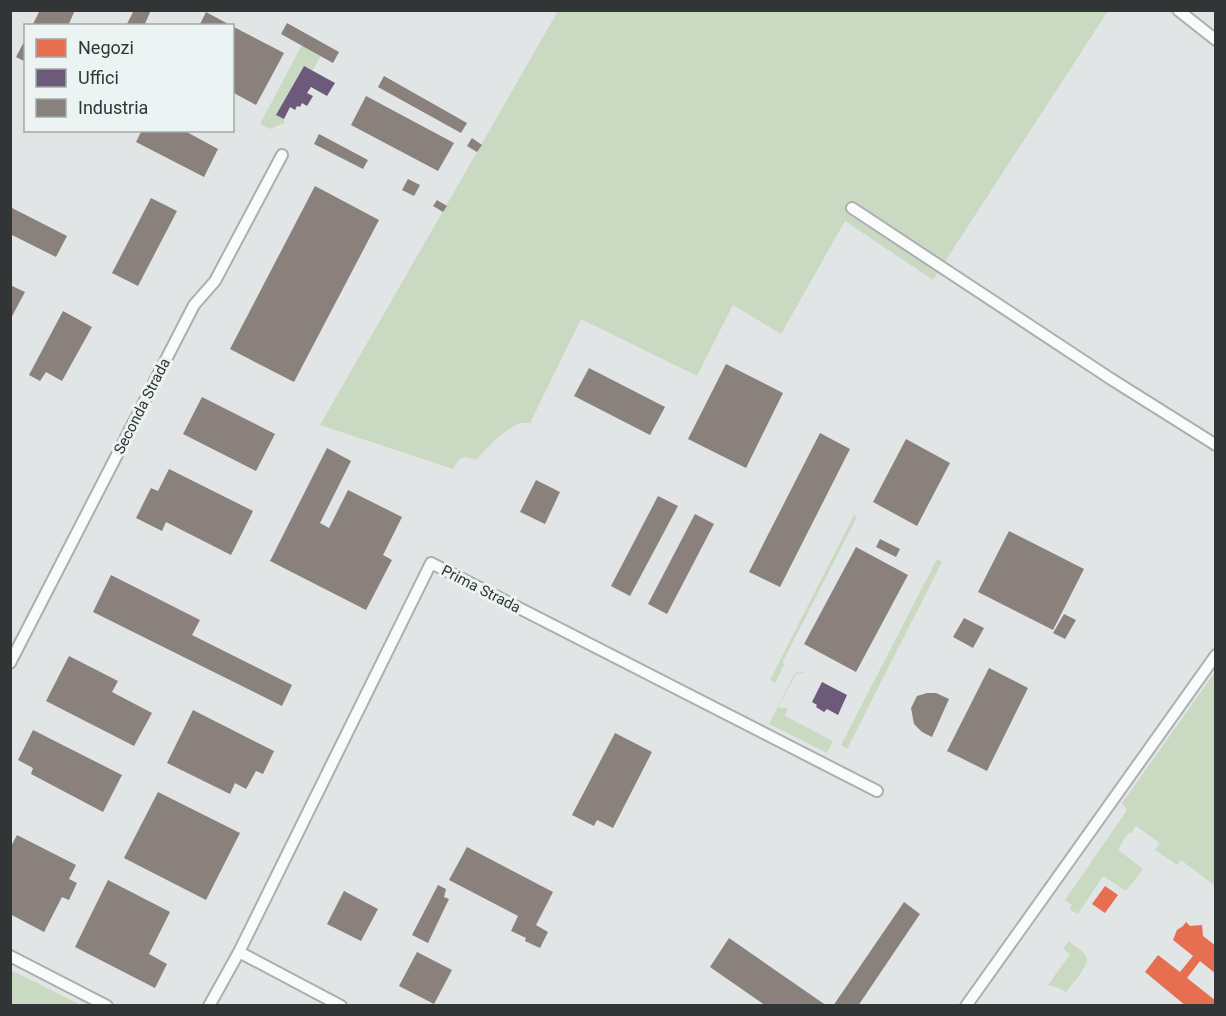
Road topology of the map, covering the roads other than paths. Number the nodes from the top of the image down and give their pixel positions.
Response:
1 (1178, 10) edge
2 (1215, 40) edge
3 (282, 155) dead end
4 (852, 208) dead end
5 (1215, 445) edge
6 (1215, 655) edge
7 (10, 663) edge
8 (876, 791) dead end
9 (239, 952) junction
10 (10, 956) edge
11 (107, 1005) edge
12 (209, 1005) edge
13 (341, 1005) edge
14 (966, 1005) edge

1 - 2 street
3 - 7 street, Seconda Strada
4 - 5 street
6 - 14 street
8 - 9 street, Prima Strada
9 - 12 street, Prima Strada
9 - 13 street
10 - 11 street

